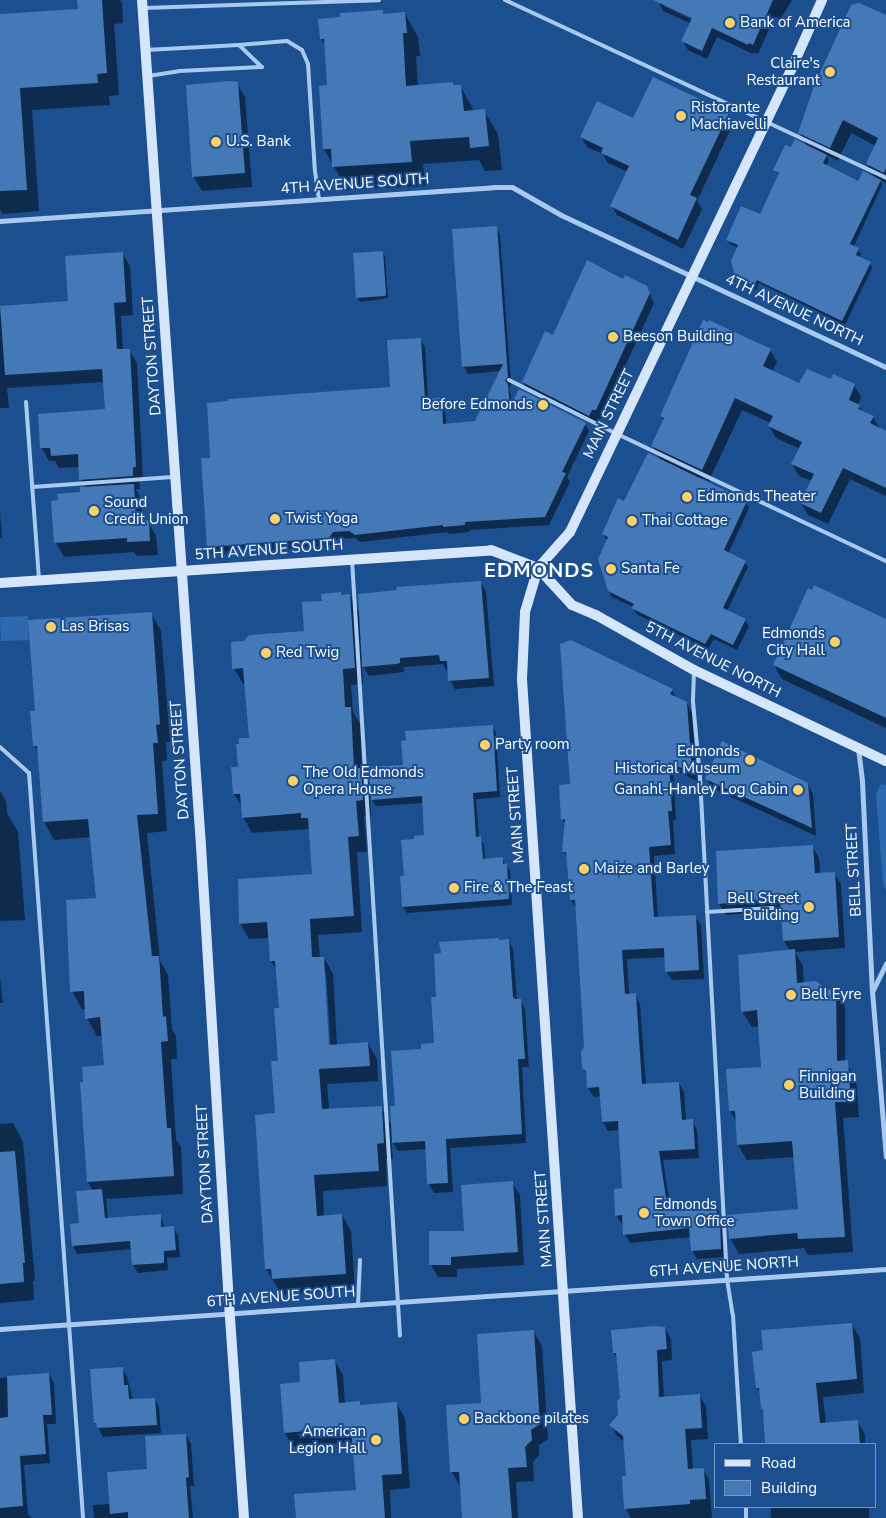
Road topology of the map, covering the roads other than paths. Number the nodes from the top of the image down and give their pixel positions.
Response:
1 (374, 0) edge
2 (379, 0) edge
3 (505, 0) edge
4 (822, 0) edge
5 (143, 4) edge
6 (239, 45) junction
7 (146, 50) junction
8 (147, 76) junction
9 (765, 121) junction
10 (886, 178) edge
11 (320, 199) junction
12 (157, 211) junction
13 (0, 221) edge
14 (692, 276) junction
15 (886, 367) edge
16 (509, 380) dead end
17 (26, 402) dead end
18 (615, 434) junction
19 (176, 477) junction
20 (32, 487) junction
21 (352, 560) junction
22 (886, 561) edge
23 (538, 568) junction
24 (182, 571) junction
25 (39, 581) junction
26 (0, 583) edge
27 (694, 670) junction
28 (0, 747) edge
29 (858, 748) junction
30 (886, 761) edge
31 (773, 908) dead end
32 (707, 912) junction
33 (886, 964) edge
34 (872, 991) junction
35 (886, 1156) edge
36 (360, 1260) dead end
37 (886, 1269) edge
38 (727, 1279) junction
39 (563, 1290) junction
40 (397, 1301) junction
41 (358, 1304) junction
42 (229, 1313) junction
43 (70, 1324) junction
44 (0, 1329) edge
45 (400, 1336) dead end
46 (741, 1443) edge
47 (83, 1518) edge
48 (244, 1518) edge
49 (578, 1518) edge

1 - 2 lane
1 - 5 lane
3 - 9 lane
4 - 9 main road, MAIN STREET
5 - 7 main road, DAYTON STREET
6 - 7 lane
6 - 8 lane
6 - 11 lane
7 - 8 main road, DAYTON STREET
8 - 12 main road, DAYTON STREET
9 - 10 lane
9 - 14 main road, MAIN STREET
11 - 12 street, 4TH AVENUE SOUTH
11 - 14 street, 4TH AVENUE SOUTH
12 - 13 street, 4TH AVENUE SOUTH
12 - 19 main road, DAYTON STREET
14 - 15 street, 4TH AVENUE NORTH
14 - 18 main road, MAIN STREET
16 - 18 lane
17 - 20 lane
18 - 22 lane
18 - 23 main road, MAIN STREET
19 - 20 lane
19 - 24 main road, DAYTON STREET
20 - 25 lane
21 - 23 main road, 5TH AVENUE SOUTH
21 - 24 main road, 5TH AVENUE SOUTH
21 - 40 lane
23 - 27 main road, 5TH AVENUE NORTH
23 - 39 main road, MAIN STREET
24 - 25 main road, 5TH AVENUE SOUTH
24 - 42 main road, DAYTON STREET
25 - 26 main road, 5TH AVENUE SOUTH
27 - 29 main road, 5TH AVENUE NORTH
27 - 32 lane
28 - 43 lane
29 - 30 main road, 5TH AVENUE NORTH
29 - 34 street, BELL STREET
31 - 32 lane
32 - 38 lane
33 - 34 street
34 - 35 street, BELL STREET
36 - 41 lane
37 - 38 street, 6TH AVENUE NORTH
38 - 39 street, 6TH AVENUE NORTH
38 - 46 lane
39 - 40 street, 6TH AVENUE SOUTH
39 - 49 main road, MAIN STREET
40 - 41 street, 6TH AVENUE SOUTH
40 - 45 lane
41 - 42 street, 6TH AVENUE SOUTH
42 - 43 street, 6TH AVENUE SOUTH
42 - 48 main road, DAYTON STREET
43 - 44 street, 6TH AVENUE SOUTH
43 - 47 lane

